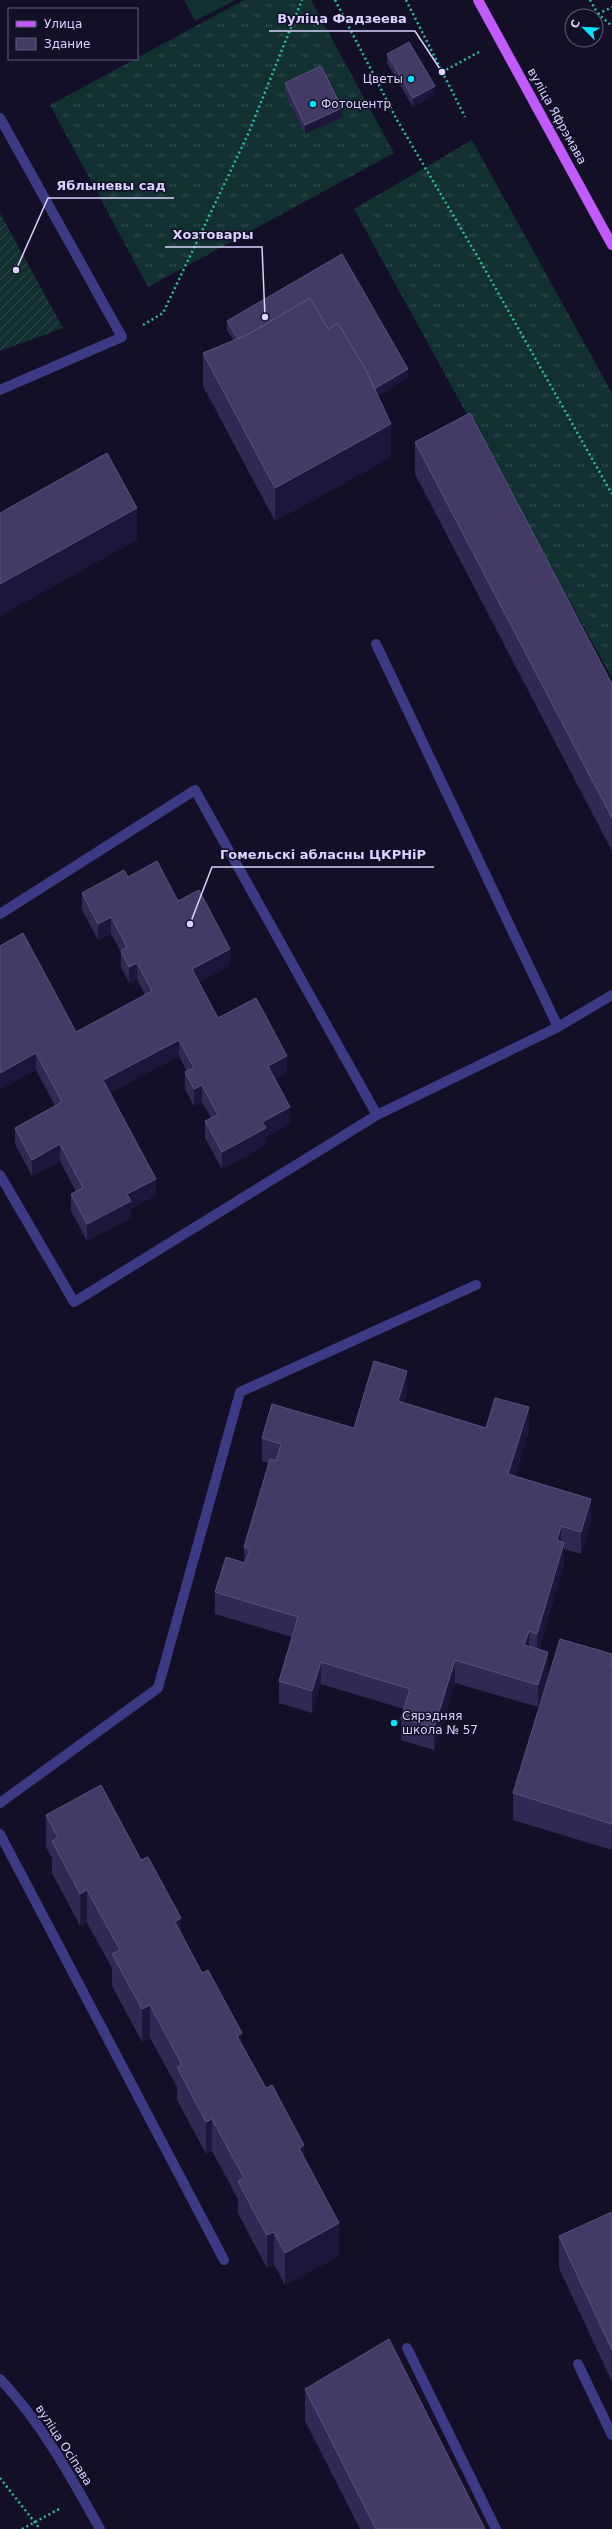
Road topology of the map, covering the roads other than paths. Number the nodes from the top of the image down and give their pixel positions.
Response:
1 (478, 0) edge
2 (0, 118) edge
3 (612, 244) edge
4 (0, 390) edge
5 (376, 644) dead end
6 (0, 914) edge
7 (612, 995) edge
8 (558, 1027) junction
9 (377, 1115) junction
10 (0, 1175) edge
11 (476, 1285) dead end
12 (0, 1802) edge
13 (0, 1834) edge
14 (224, 2260) dead end
15 (407, 2348) dead end
16 (578, 2364) dead end
17 (0, 2379) edge
18 (612, 2435) edge
19 (100, 2529) edge
20 (496, 2529) edge

1 - 3 main road, вуліца Яфрэмава
2 - 4 street
5 - 8 street
6 - 9 street
7 - 8 street
8 - 9 street
9 - 10 street
11 - 12 street
13 - 14 street
15 - 20 street
16 - 18 street
17 - 19 street, вуліца Осіпава

